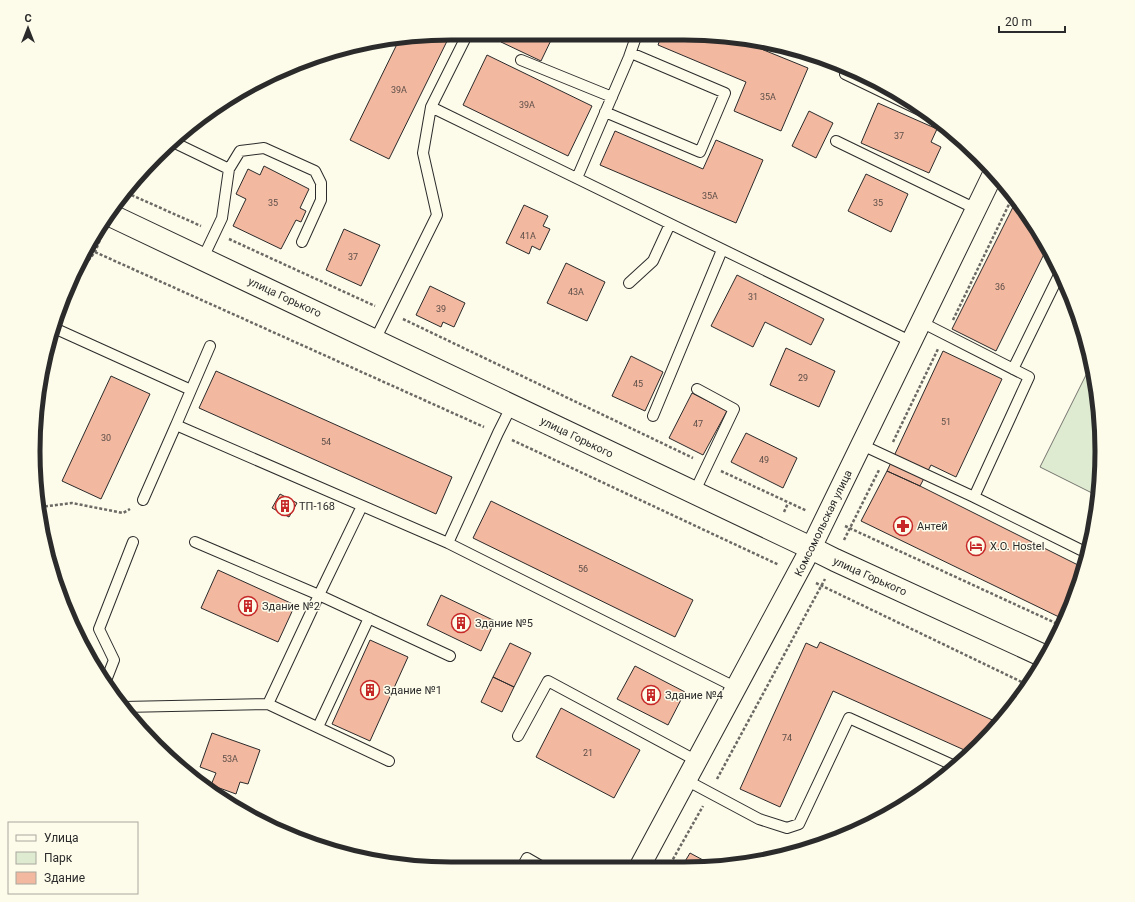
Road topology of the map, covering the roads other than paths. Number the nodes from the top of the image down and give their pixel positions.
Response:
1 (464, 40) edge
2 (635, 40) edge
3 (631, 53) junction
4 (521, 60) dead end
5 (844, 74) dead end
6 (612, 97) junction
7 (896, 99) edge
8 (431, 107) junction
9 (606, 112) junction
10 (836, 141) dead end
11 (178, 144) edge
12 (229, 169) junction
13 (577, 178) junction
14 (991, 178) edge
15 (976, 209) junction
16 (114, 216) edge
17 (670, 224) junction
18 (302, 242) dead end
19 (722, 250) junction
20 (202, 258) junction
21 (1057, 279) edge
22 (630, 283) dead end
23 (921, 322) junction
24 (59, 330) edge
25 (375, 340) junction
26 (912, 342) junction
27 (210, 346) dead end
28 (1013, 369) junction
29 (697, 389) dead end
30 (191, 390) junction
31 (512, 405) junction
32 (654, 416) dead end
33 (176, 425) junction
34 (862, 445) junction
35 (694, 493) junction
36 (974, 497) junction
37 (143, 500) road end
38 (362, 506) junction
39 (133, 542) dead end
40 (195, 542) dead end
41 (448, 543) junction
42 (811, 548) junction
43 (1082, 551) edge
44 (319, 595) junction
45 (369, 618) junction
46 (1041, 655) edge
47 (450, 656) dead end
48 (108, 677) edge
49 (737, 688) junction
50 (268, 704) junction
51 (130, 707) edge
52 (318, 727) junction
53 (518, 736) dead end
54 (389, 761) dead end
55 (697, 761) junction
56 (950, 764) edge
57 (686, 780) junction
58 (525, 862) edge
59 (534, 862) edge
60 (642, 862) edge

1 - 8 lane
2 - 3 lane
3 - 6 lane
3 - 9 lane
4 - 6 lane
5 - 7 lane
6 - 9 lane
8 - 13 lane
8 - 25 lane
9 - 13 lane
10 - 15 lane
11 - 12 lane
12 - 18 lane
12 - 20 lane
13 - 17 lane
14 - 15 street, Комсомольская улица
15 - 23 street, Комсомольская улица
16 - 20 street, улица Горького
17 - 19 lane
17 - 22 lane
19 - 26 lane
19 - 32 lane
20 - 25 street, улица Горького
21 - 28 lane
23 - 26 street, Комсомольская улица
23 - 28 lane
24 - 30 lane
25 - 31 street, улица Горького
26 - 34 street, Комсомольская улица
27 - 30 lane
28 - 36 lane
29 - 35 lane
30 - 33 lane
31 - 35 street, улица Горького
31 - 41 lane
33 - 37 lane
33 - 38 lane
34 - 36 lane
34 - 42 street, Комсомольская улица
35 - 42 street, улица Горького
36 - 43 lane
38 - 41 lane
38 - 44 lane
39 - 48 lane
40 - 44 lane
41 - 49 lane
42 - 46 street, улица Горького
42 - 49 street, Комсомольская улица
44 - 45 lane
44 - 50 lane
45 - 47 lane
45 - 52 lane
49 - 55 street, Комсомольская улица
50 - 51 lane
50 - 52 lane
52 - 54 lane
53 - 55 lane
55 - 57 street, Комсомольская улица
56 - 57 lane
57 - 60 street, Комсомольская улица
58 - 59 lane

